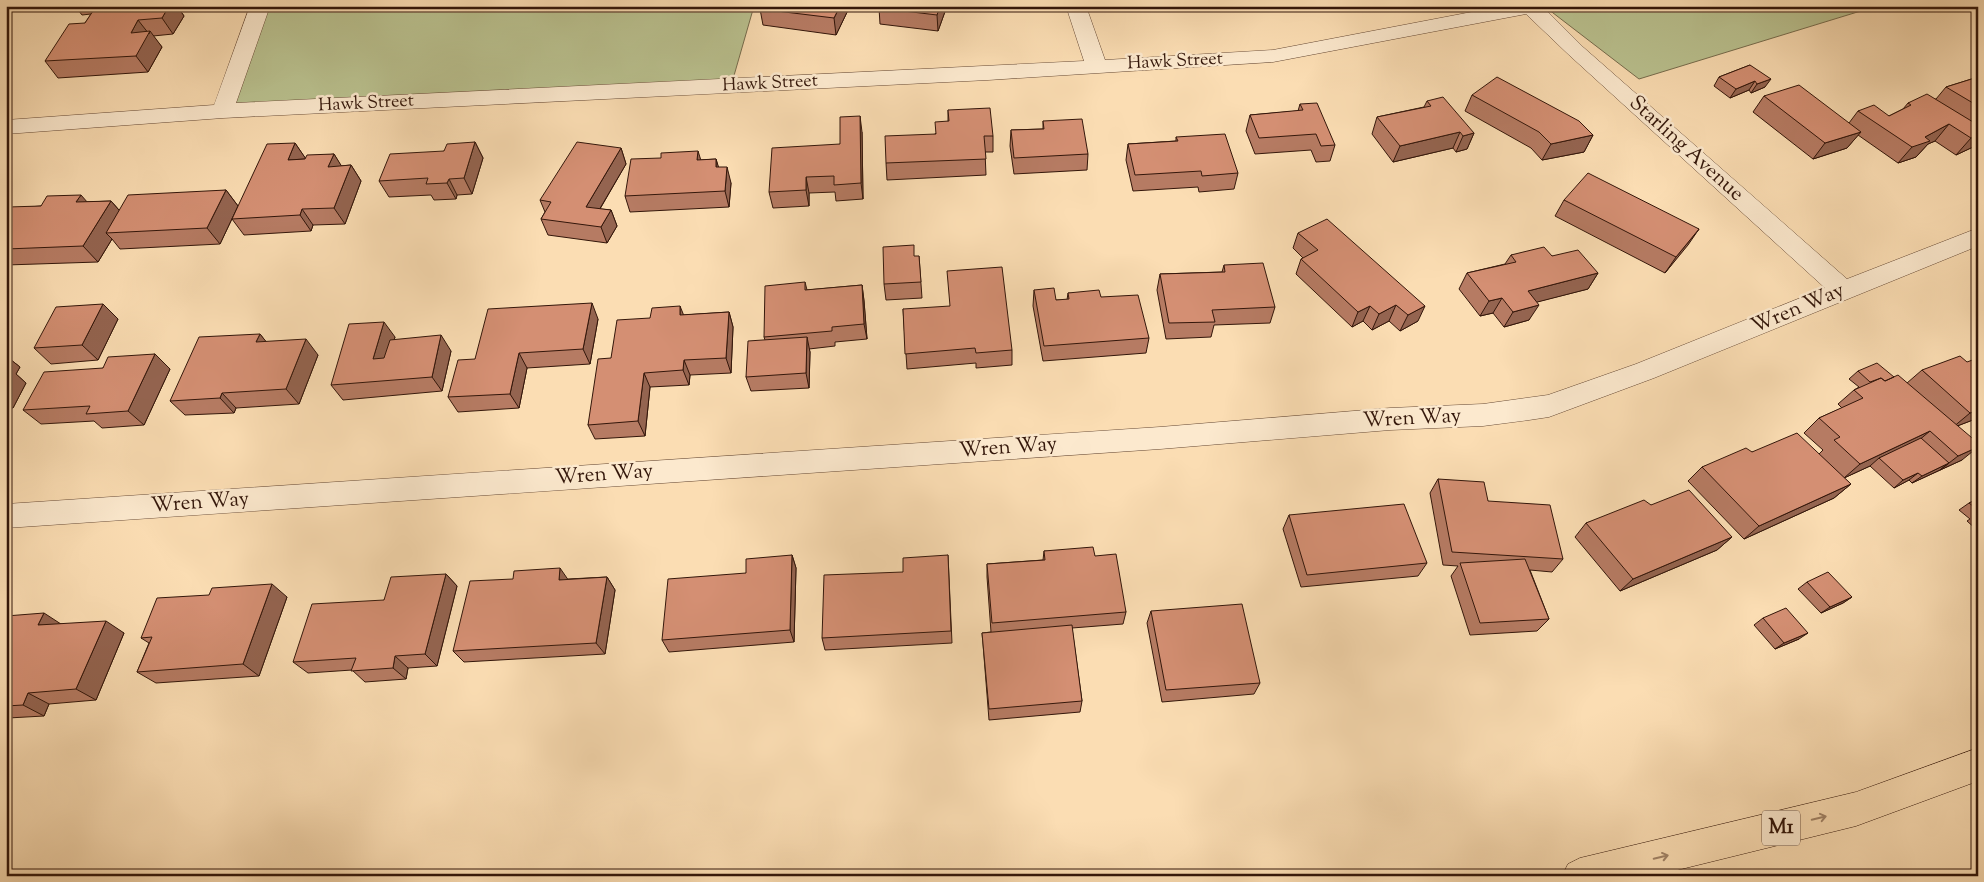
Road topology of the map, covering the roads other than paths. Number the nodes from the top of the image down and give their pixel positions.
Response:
1 (260, 6) edge
2 (1076, 6) edge
3 (1530, 7) edge
4 (1097, 67) junction
5 (223, 111) junction
6 (6, 127) edge
7 (1978, 236) edge
8 (1843, 290) junction
9 (6, 516) edge
10 (1978, 764) edge
11 (1580, 876) edge

1 - 5 street
2 - 4 street
3 - 4 street, Hawk Street
3 - 8 street, Starling Avenue
4 - 5 street, Hawk Street
5 - 6 street, Hawk Street
7 - 8 street, Wren Way
8 - 9 street, Wren Way
11 -> 10 highway, M1

